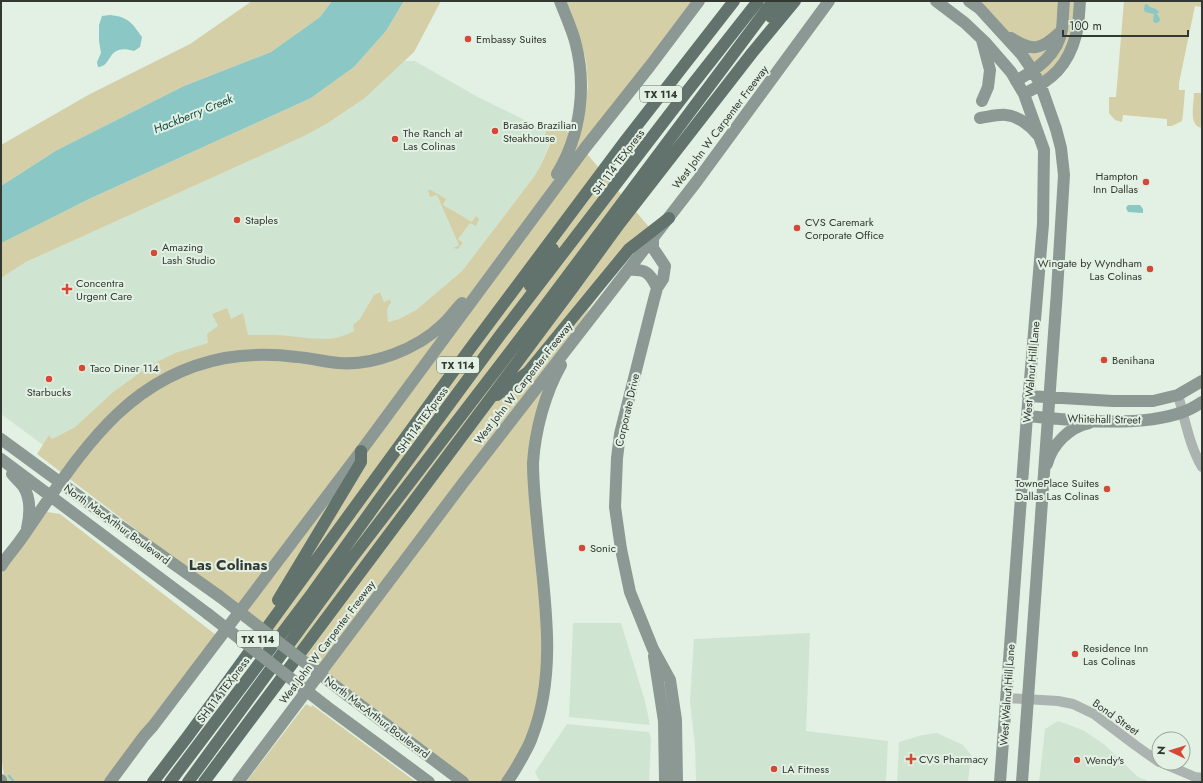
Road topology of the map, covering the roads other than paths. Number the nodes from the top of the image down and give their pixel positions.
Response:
1 (560, 1) edge
2 (699, 1) edge
3 (734, 1) edge
4 (758, 1) edge
5 (773, 1) edge
6 (783, 1) edge
7 (795, 1) edge
8 (829, 1) edge
9 (936, 1) edge
10 (969, 1) edge
11 (1064, 1) edge
12 (1080, 1) edge
13 (1062, 31) junction
14 (1000, 32) junction
15 (982, 38) junction
16 (752, 53) junction
17 (1033, 71) junction
18 (1016, 81) junction
19 (1041, 86) junction
20 (1024, 94) junction
21 (982, 102) dead end
22 (980, 118) dead end
23 (1042, 140) junction
24 (590, 188) junction
25 (536, 212) junction
26 (669, 218) junction
27 (519, 238) junction
28 (653, 238) junction
29 (628, 270) junction
30 (657, 288) junction
31 (581, 330) junction
32 (501, 334) junction
33 (1202, 381) edge
34 (1178, 395) junction
35 (1028, 396) junction
36 (1049, 398) junction
37 (488, 401) junction
38 (1202, 402) edge
39 (1183, 412) junction
40 (1027, 416) junction
41 (1048, 418) junction
42 (1100, 421) junction
43 (1, 439) edge
44 (1, 448) edge
45 (361, 451) junction
46 (26, 458) junction
47 (1, 459) edge
48 (1, 463) edge
49 (1202, 467) edge
50 (1044, 478) junction
51 (60, 483) junction
52 (50, 496) junction
53 (26, 531) junction
54 (1, 566) edge
55 (653, 649) junction
56 (1006, 698) junction
57 (1028, 700) junction
58 (664, 721) junction
59 (676, 721) junction
60 (188, 736) junction
61 (1002, 754) junction
62 (1151, 756) edge
63 (1180, 771) edge
64 (1202, 778) edge
65 (511, 780) edge
66 (110, 782) edge
67 (153, 782) edge
68 (170, 782) edge
69 (188, 782) edge
70 (204, 782) edge
71 (238, 782) edge
72 (429, 782) edge
73 (463, 782) edge
74 (664, 782) edge
75 (677, 782) edge
76 (993, 782) edge
77 (1000, 782) edge
78 (1022, 782) edge

1 - 25 main road
2 - 25 main road
3 - 24 highway, TX 114
4 - 32 highway, SH 114 TEXpress
5 - 69 highway
6 - 16 highway
7 - 16 highway, West John W Carpenter Freeway
8 - 26 main road, West John W Carpenter Freeway
9 - 15 main road, West Walnut Hill Lane
10 - 14 main road, West Walnut Hill Lane
11 - 13 main road
12 - 19 main road
13 - 14 main road
13 - 17 main road
14 - 17 main road, West Walnut Hill Lane
15 - 18 main road, West Walnut Hill Lane
15 - 21 main road
16 - 37 highway, West John W Carpenter Freeway
17 - 18 main road
17 - 19 main road, West Walnut Hill Lane
18 - 20 main road, West Walnut Hill Lane
19 - 20 main road
19 - 36 main road, West Walnut Hill Lane
20 - 23 main road, West Walnut Hill Lane
22 - 23 main road
23 - 35 main road, West Walnut Hill Lane
24 - 32 highway
24 - 60 highway, TX 114
25 - 27 main road
26 - 28 main road, West John W Carpenter Freeway
26 - 37 highway
27 - 45 main road
27 - 51 main road
28 - 29 main road, West John W Carpenter Freeway
28 - 30 main road, Corporate Drive
29 - 30 main road
29 - 31 main road, West John W Carpenter Freeway
30 - 55 main road, Corporate Drive
31 - 65 main road
31 - 71 main road, West John W Carpenter Freeway
32 - 68 highway, SH 114 TEXpress
33 - 34 main road, Whitehall Street
34 - 36 main road, Whitehall Street
34 - 39 street
35 - 36 main road, Whitehall Street
35 - 40 main road, West Walnut Hill Lane
36 - 41 main road, West Walnut Hill Lane
37 - 70 highway, West John W Carpenter Freeway
38 - 39 main road, Whitehall Street
39 - 42 main road, Whitehall Street
39 - 49 street
40 - 41 main road, Whitehall Street
40 - 56 main road, West Walnut Hill Lane
41 - 42 main road, Whitehall Street
41 - 50 main road, West Walnut Hill Lane
42 - 50 main road
43 - 46 main road, North MacArthur Boulevard
44 - 46 main road
45 - 60 highway
45 - 66 main road
46 - 51 main road, North MacArthur Boulevard
47 - 52 main road, North MacArthur Boulevard
48 - 53 main road
50 - 57 main road, West Walnut Hill Lane
51 - 52 main road
51 - 73 main road, North MacArthur Boulevard, bridge
52 - 53 main road
52 - 72 main road, North MacArthur Boulevard, bridge
53 - 54 main road
55 - 58 main road, Corporate Drive
55 - 59 main road, Corporate Drive
56 - 57 street, Bond Street
56 - 61 main road, West Walnut Hill Lane
57 - 62 street, Bond Street
57 - 78 main road, West Walnut Hill Lane
58 - 59 main road
58 - 74 main road, Corporate Drive
59 - 75 main road, Corporate Drive
60 - 67 highway, TX 114
61 - 76 main road
61 - 77 main road, West Walnut Hill Lane
63 - 64 street, Bond Street

